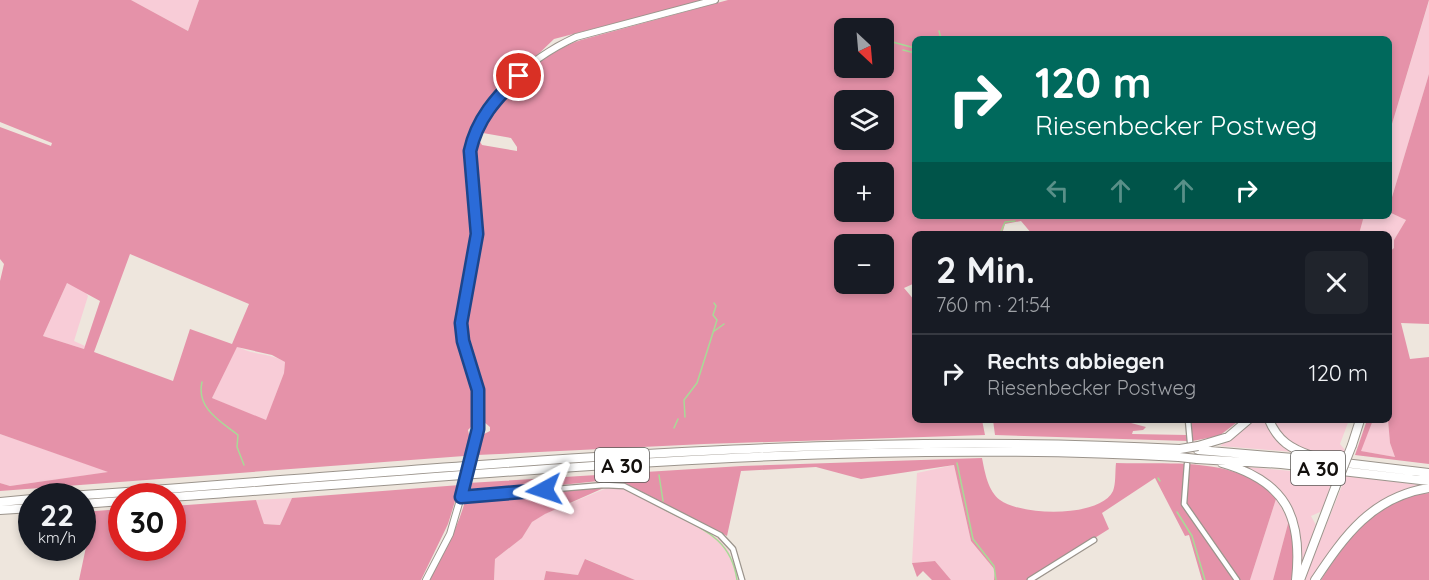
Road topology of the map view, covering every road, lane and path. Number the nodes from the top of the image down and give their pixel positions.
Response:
1 (715, 0) edge
2 (1188, 423) edge
3 (1244, 423) edge
4 (1271, 423) edge
5 (1359, 423) edge
6 (1190, 442) dead end
7 (1198, 452) junction
8 (1180, 453) junction
9 (1206, 459) junction
10 (1328, 460) junction
11 (1187, 464) dead end
12 (1429, 473) edge
13 (1429, 481) edge
14 (1429, 488) edge
15 (96, 494) edge
16 (462, 495) junction
17 (186, 496) edge
18 (18, 500) edge
19 (0, 502) edge
20 (18, 509) edge
21 (0, 510) edge
22 (1094, 540) dead end
23 (426, 580) edge
24 (742, 580) edge
25 (1030, 580) edge
26 (1237, 580) edge
27 (1298, 580) edge
28 (1315, 580) edge

1 - 16 street, bridge
2 - 6 street
3 - 7 highway
4 - 10 highway
5 - 27 highway, bridge
7 - 8 highway, A 30, bridge
7 - 9 highway, A 30
7 - 10 highway, A 30
8 - 15 highway, A 30
8 - 17 highway, A 30
9 - 13 highway, A 30
9 - 27 highway
10 - 12 highway, A 30
11 - 26 street
14 - 28 highway
16 - 23 street
16 - 24 street
18 - 19 highway
20 - 21 highway
22 - 25 street

